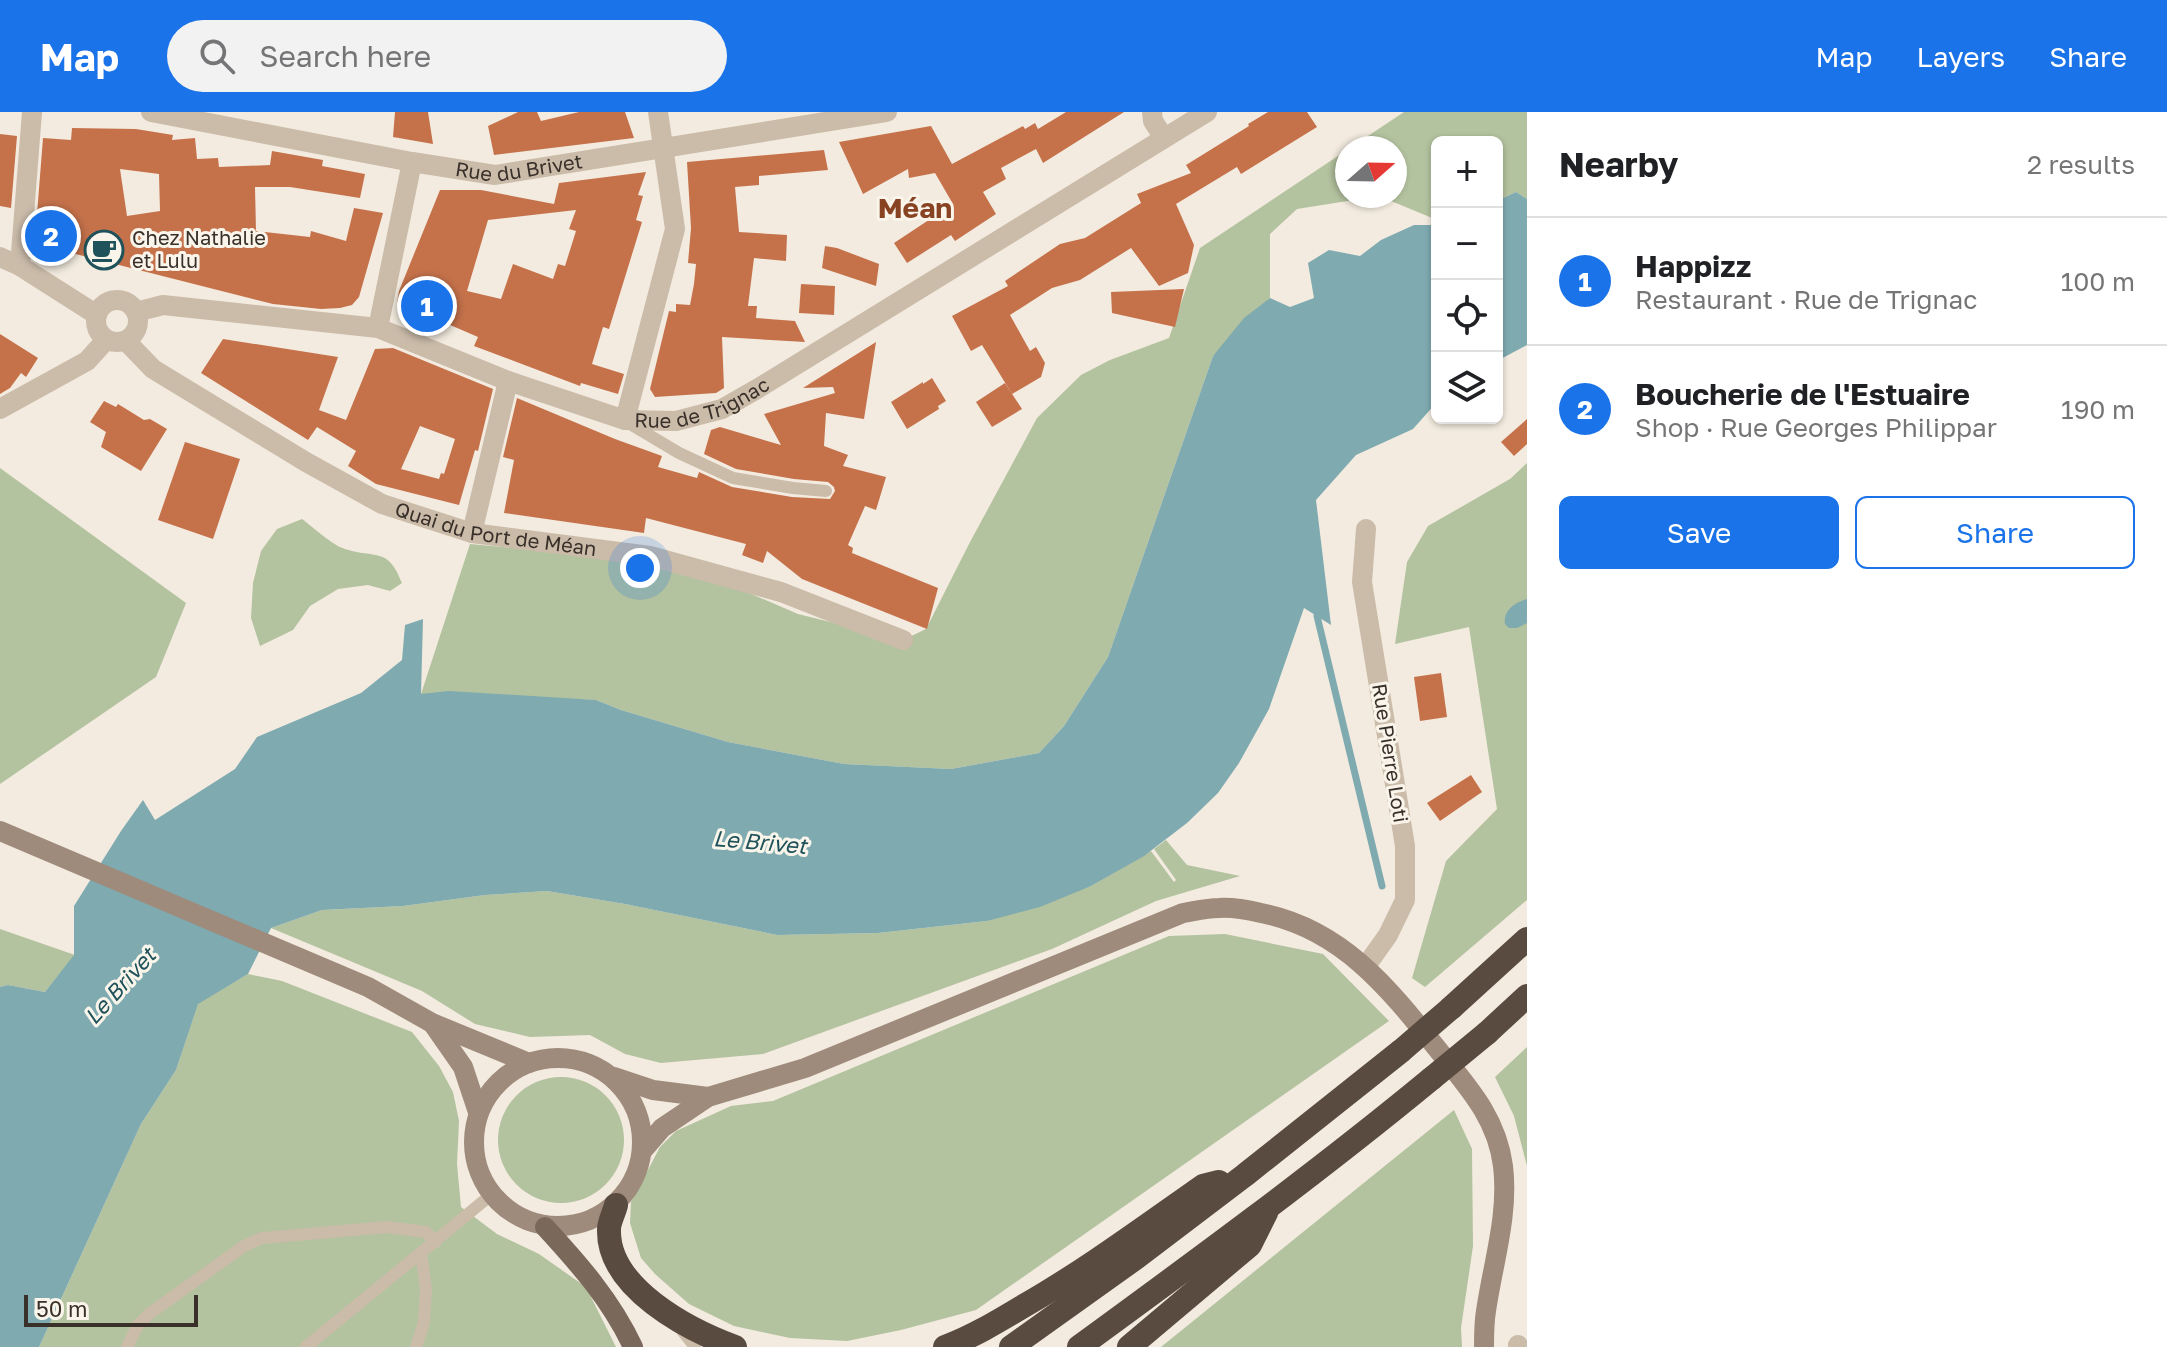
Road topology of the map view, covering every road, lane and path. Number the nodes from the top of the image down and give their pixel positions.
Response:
1 (32, 112) edge
2 (151, 112) edge
3 (658, 112) edge
4 (887, 112) edge
5 (1152, 112) edge
6 (1207, 112) edge
7 (1164, 138) junction
8 (663, 147) junction
9 (412, 162) junction
10 (0, 257) edge
11 (20, 266) junction
12 (136, 312) junction
13 (97, 315) junction
14 (378, 328) junction
15 (116, 340) junction
16 (508, 381) junction
17 (0, 409) edge
18 (625, 420) junction
19 (826, 491) dead end
20 (1366, 529) dead end
21 (472, 533) junction
22 (903, 640) dead end
23 (0, 831) edge
24 (1527, 939) edge
25 (1366, 966) junction
26 (1527, 996) edge
27 (432, 1023) junction
28 (529, 1063) junction
29 (611, 1076) junction
30 (708, 1097) junction
31 (478, 1112) junction
32 (643, 1150) junction
33 (1245, 1175) junction
34 (491, 1195) junction
35 (616, 1205) junction
36 (1268, 1209) junction
37 (545, 1227) junction
38 (436, 1242) junction
39 (421, 1253) junction
40 (670, 1316) junction
41 (127, 1347) edge
42 (306, 1347) edge
43 (416, 1347) edge
44 (633, 1347) edge
45 (695, 1347) edge
46 (735, 1347) edge
47 (945, 1347) edge
48 (1011, 1347) edge
49 (1079, 1347) edge
50 (1129, 1347) edge
51 (1484, 1347) edge

1 - 11 street
2 - 9 street, Rue du Brivet
3 - 8 street
4 - 8 street, Rue du Brivet
5 - 7 street
6 - 7 street, Rue de Trignac
7 - 18 street, Rue de Trignac
8 - 9 street, Rue du Brivet
8 - 18 street
9 - 14 street
10 - 11 street
11 - 13 street
12 - 13 street
12 - 14 street, Rue de Trignac
12 - 15 street
13 - 15 street
14 - 16 street, Rue de Trignac
15 - 17 street
15 - 21 street, Quai du Port de Méan
16 - 18 street, Rue de Trignac
16 - 21 street
18 - 19 lane
20 - 25 street, Rue Pierre Loti
21 - 22 street, Quai du Port de Méan
23 - 27 main road
24 - 33 highway, bridge
25 - 30 main road
25 - 51 main road
26 - 36 highway, bridge
27 - 28 main road
27 - 31 main road
28 - 29 main road
28 - 31 main road
29 - 30 main road
29 - 32 main road
30 - 32 main road
31 - 34 main road
32 - 35 main road
33 - 47 highway
33 - 48 highway
34 - 37 main road
34 - 38 lane
35 - 37 main road
35 - 40 highway
36 - 49 highway
36 - 50 highway
37 - 44 main road
38 - 39 lane
38 - 41 lane
39 - 42 lane
39 - 43 lane
40 - 45 lane
40 - 46 highway

